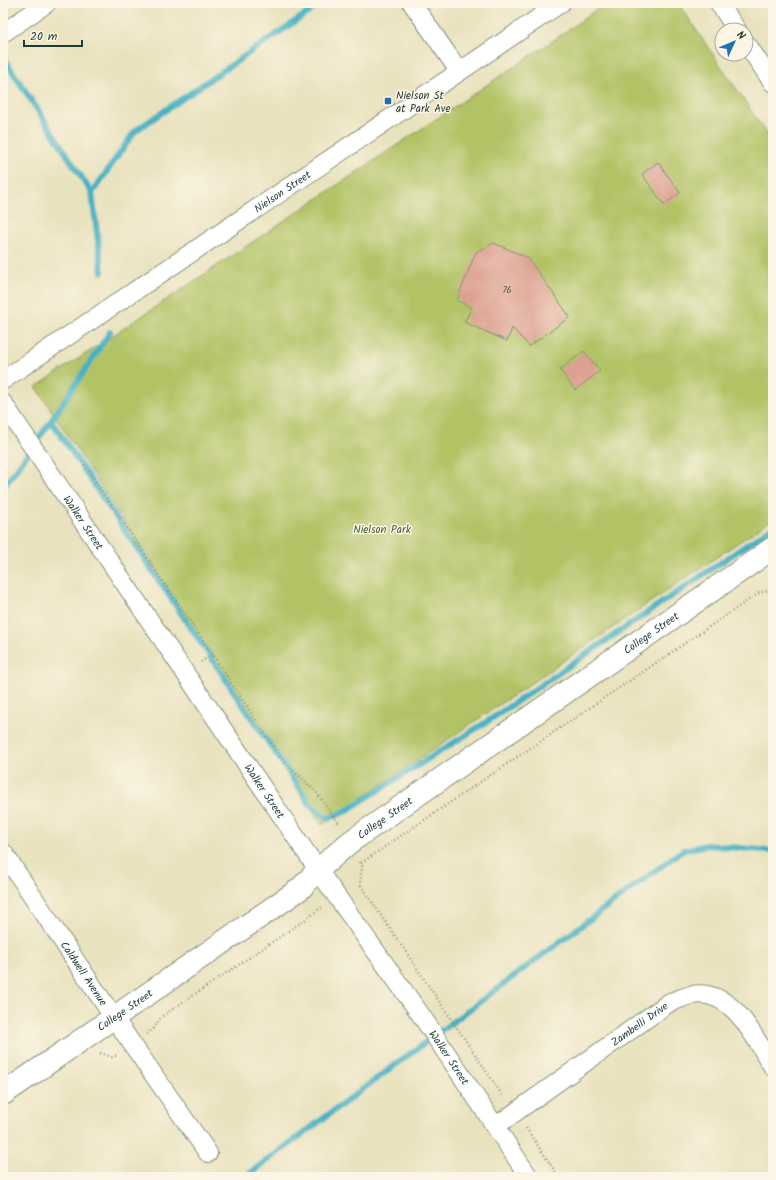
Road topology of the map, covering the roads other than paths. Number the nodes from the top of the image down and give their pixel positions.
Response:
1 (48, 3) edge
2 (412, 3) edge
3 (561, 3) edge
4 (719, 3) edge
5 (732, 22) edge
6 (3, 33) edge
7 (754, 55) edge
8 (458, 71) junction
9 (773, 83) edge
10 (3, 380) edge
11 (3, 403) edge
12 (773, 548) edge
13 (3, 852) edge
14 (318, 870) junction
15 (114, 1018) junction
16 (773, 1067) edge
17 (3, 1094) edge
18 (496, 1126) junction
19 (208, 1153) dead end
20 (529, 1177) edge

1 - 6 street
2 - 8 street
3 - 8 street, Nielson Street
4 - 5 street
7 - 9 street
8 - 10 street, Nielson Street
11 - 14 street, Walker Street
12 - 14 street, College Street
13 - 15 street, Caldwell Avenue
14 - 15 street, College Street
14 - 18 street, Walker Street
15 - 17 street, College Street
15 - 19 street, Caldwell Avenue
16 - 18 street, Zambelli Drive
18 - 20 street, Walker Street

